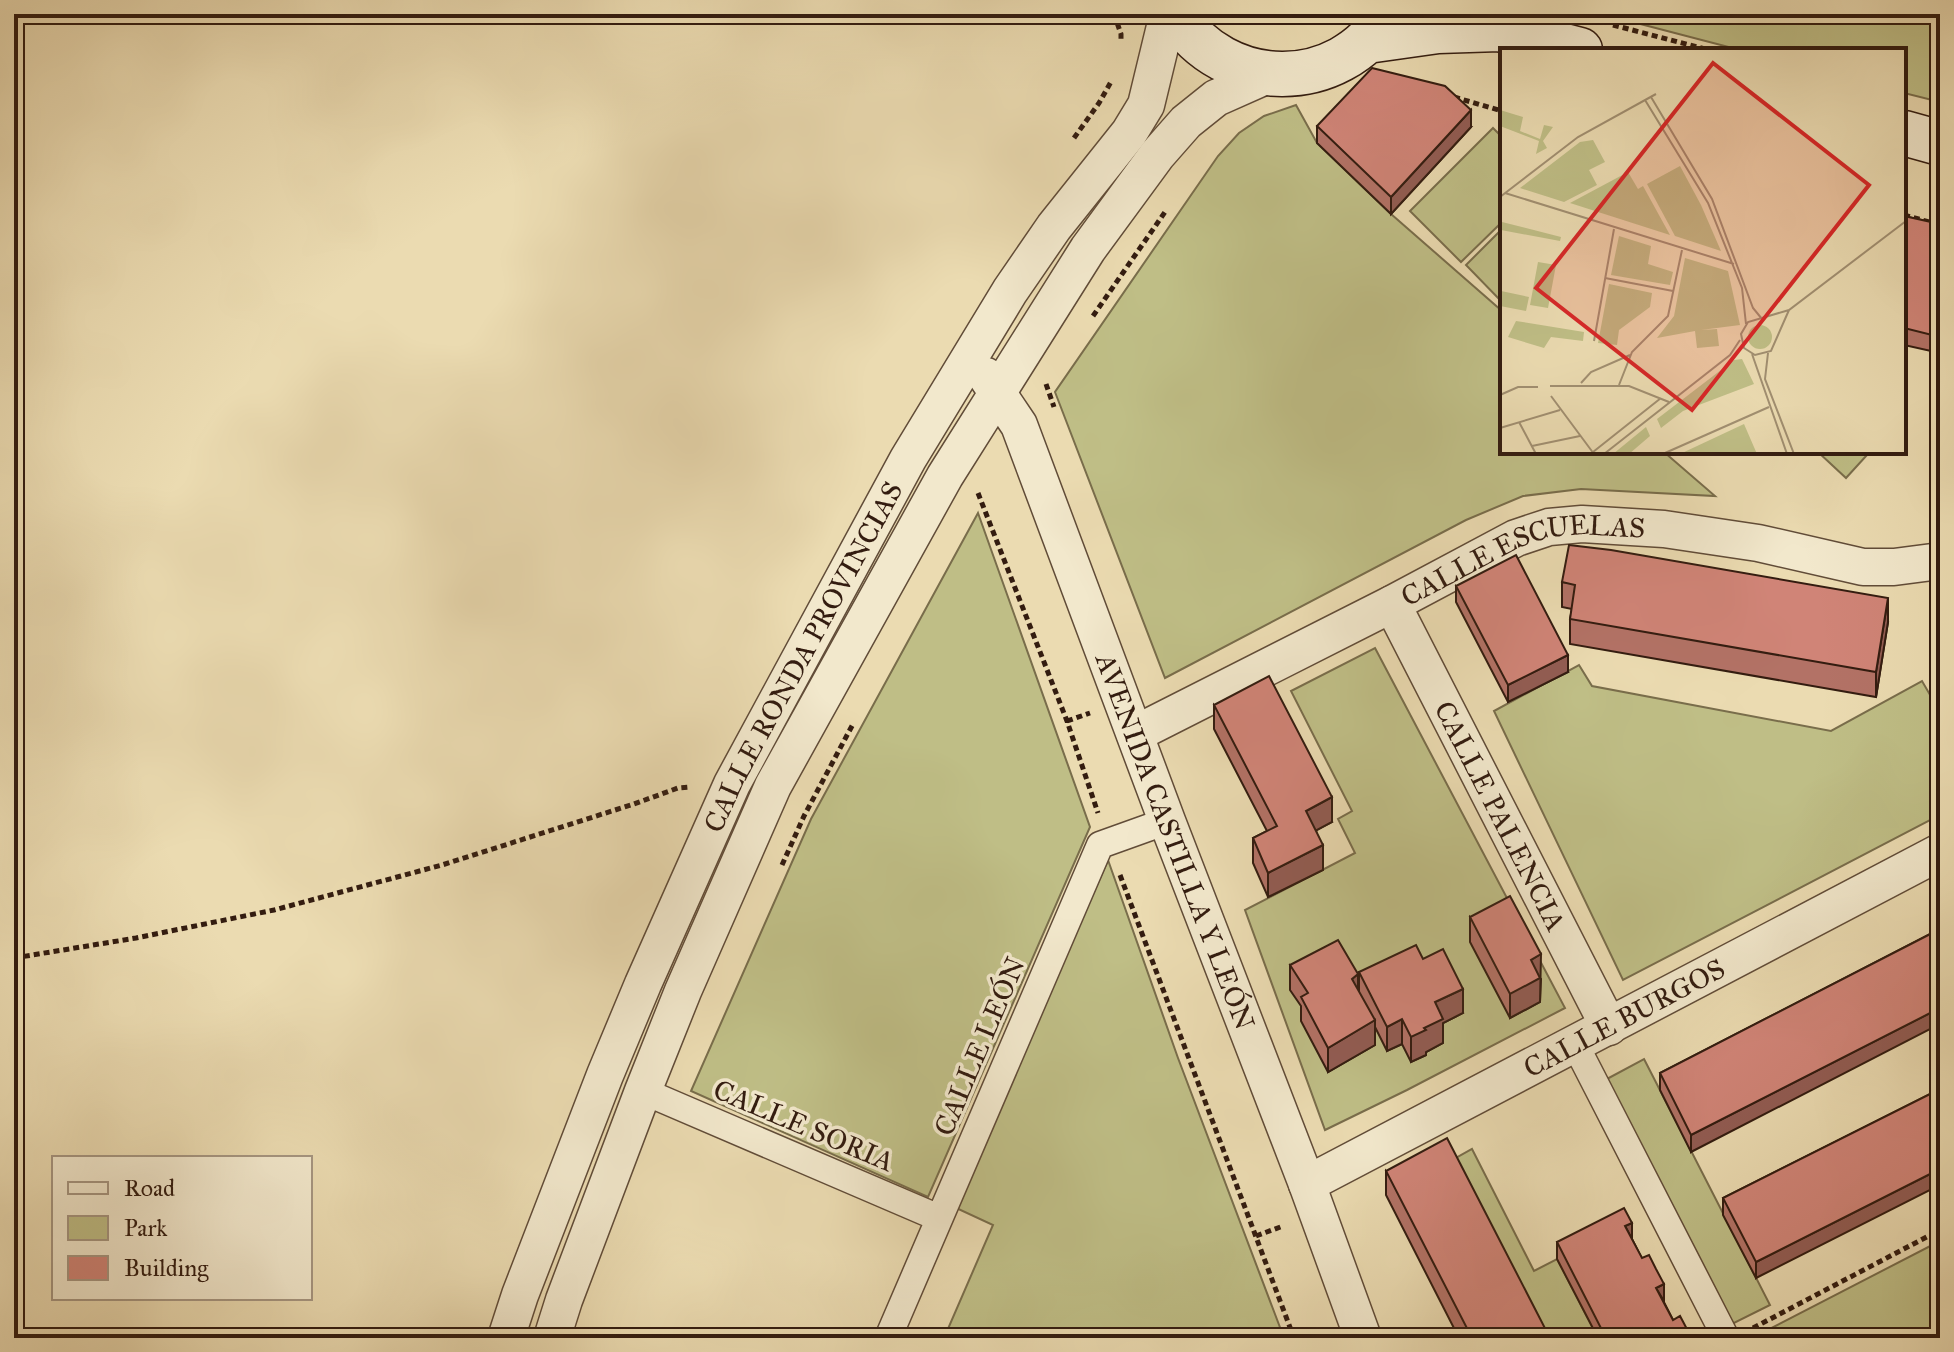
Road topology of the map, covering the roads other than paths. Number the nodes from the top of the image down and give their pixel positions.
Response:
1 (1168, 14) edge
2 (1175, 14) edge
3 (1491, 22) edge
4 (1377, 28) edge
5 (1596, 37) edge
6 (1270, 74) junction
7 (1906, 134) edge
8 (1940, 143) edge
9 (972, 355) junction
10 (997, 393) junction
11 (1933, 571) edge
12 (1392, 604) junction
13 (1135, 734) junction
14 (1167, 821) junction
15 (1940, 852) edge
16 (1609, 1027) junction
17 (1575, 1044) junction
18 (643, 1091) junction
19 (1307, 1184) junction
20 (939, 1218) junction
21 (1737, 1334) edge
22 (506, 1338) edge
23 (552, 1338) edge
24 (888, 1338) edge
25 (1363, 1338) edge

1 - 9 street, CALLE RONDA PROVINCIAS
2 - 6 main road
3 - 4 main road
3 - 5 main road
4 - 6 main road
6 - 10 street, CALLE RONDA PROVINCIAS
7 - 8 main road
9 - 10 street, AVENIDA CASTILLA Y LEÓN
9 - 22 street, CALLE RONDA PROVINCIAS
10 - 13 street, AVENIDA CASTILLA Y LEÓN
10 - 18 street, CALLE RONDA PROVINCIAS
11 - 12 street, CALLE ESCUELAS
12 - 13 street, CALLE ESCUELAS
12 - 16 street, CALLE PALENCIA
13 - 14 street, AVENIDA CASTILLA Y LEÓN
14 - 19 street, AVENIDA CASTILLA Y LEÓN
14 - 20 street, CALLE LEÓN
15 - 16 street, CALLE BURGOS
16 - 17 street, CALLE BURGOS
17 - 19 street, CALLE BURGOS
17 - 21 street
18 - 20 street, CALLE SORIA
18 - 23 street, CALLE RONDA PROVINCIAS
19 - 25 street, AVENIDA CASTILLA Y LEÓN
20 - 24 street, CALLE LEÓN

